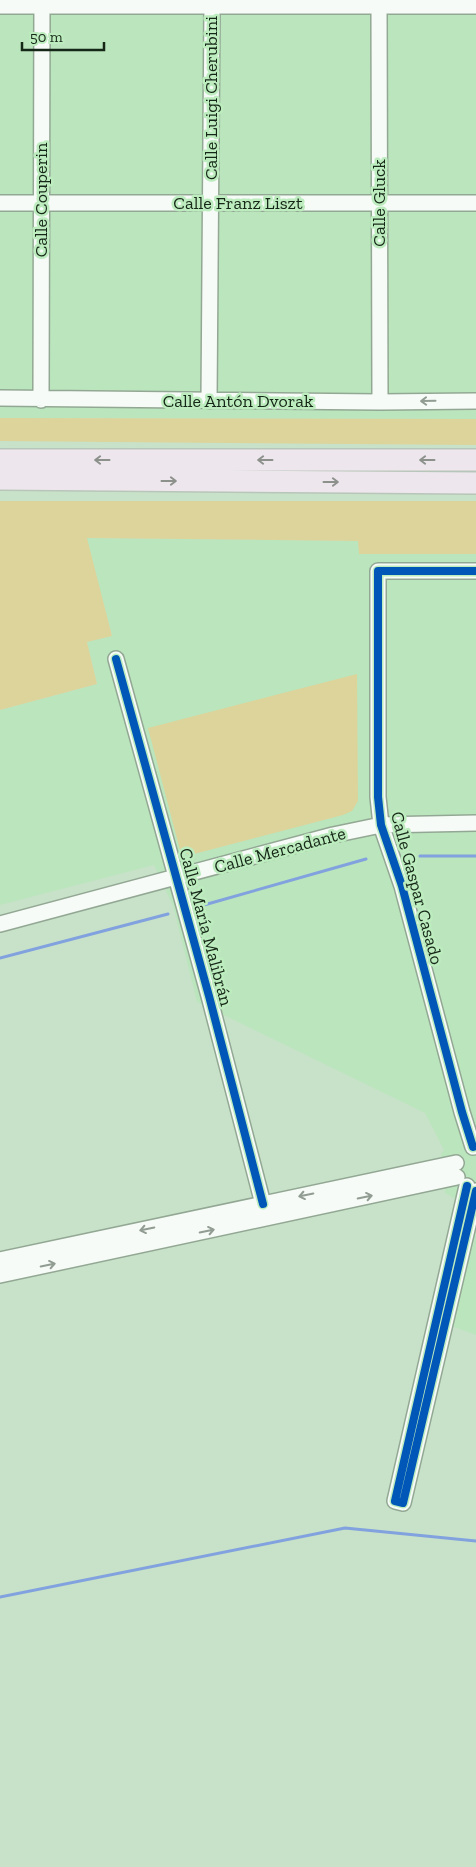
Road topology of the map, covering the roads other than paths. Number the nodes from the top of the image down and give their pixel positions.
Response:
1 (42, 3) edge
2 (212, 5) junction
3 (380, 5) junction
4 (0, 6) edge
5 (476, 6) edge
6 (0, 203) edge
7 (41, 203) junction
8 (211, 203) junction
9 (379, 203) junction
10 (476, 203) edge
11 (0, 398) edge
12 (41, 400) junction
13 (209, 401) junction
14 (476, 401) edge
15 (380, 402) junction
16 (0, 460) edge
17 (476, 460) edge
18 (0, 479) edge
19 (32, 480) junction
20 (476, 483) edge
21 (0, 488) edge
22 (476, 571) edge
23 (116, 659) dead end
24 (476, 823) edge
25 (381, 825) junction
26 (177, 878) junction
27 (0, 924) edge
28 (474, 1147) edge
29 (466, 1181) edge
30 (263, 1204) junction
31 (0, 1260) edge
32 (0, 1275) edge

1 - 2 street
1 - 4 street
1 - 7 street, Calle Couperin
2 - 3 street
2 - 8 street, Calle Luigi Cherubini
3 - 5 street
3 - 9 street, Calle Gluck
6 - 7 street, Calle Franz Liszt
7 - 8 street, Calle Franz Liszt
7 - 12 street, Calle Couperin
8 - 9 street, Calle Franz Liszt
8 - 13 street, Calle Luigi Cherubini
9 - 10 street, Calle Franz Liszt
9 - 15 street, Calle Gluck
11 - 12 street, Calle Antón Dvorak
12 - 13 street, Calle Antón Dvorak
13 - 15 street, Calle Antón Dvorak
14 -> 15 street, Calle Antón Dvorak
17 -> 16 highway
18 - 19 highway
19 -> 20 highway
19 - 21 highway
22 - 25 street, Calle Gaspar Casado
23 - 26 street, Calle María Malibrán
24 - 25 street, Calle Mercadante
25 - 26 street, Calle Mercadante
25 - 28 street, Calle Gaspar Casado
26 - 27 street, Calle Mercadante
26 - 30 street, Calle María Malibrán
28 - 29 street
29 - 29 street
29 -> 30 street
32 -> 29 street
30 -> 31 street

